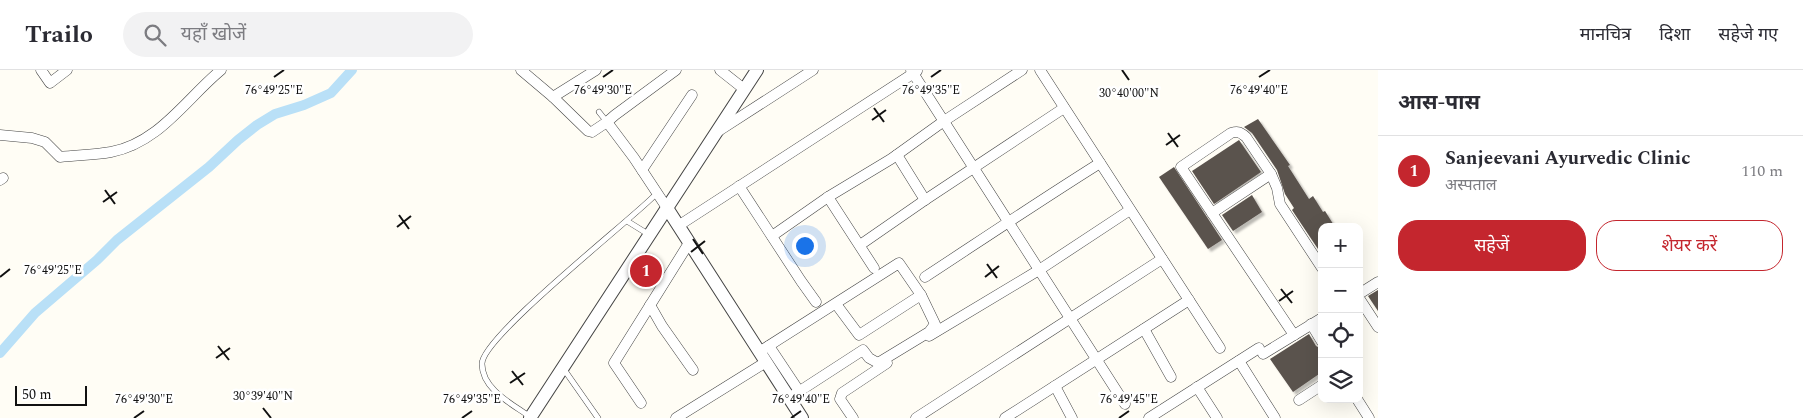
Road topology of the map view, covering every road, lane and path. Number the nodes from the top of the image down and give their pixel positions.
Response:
1 (41, 70) edge
2 (67, 70) edge
3 (221, 70) edge
4 (522, 70) edge
5 (596, 70) edge
6 (676, 70) edge
7 (720, 70) edge
8 (757, 70) edge
9 (813, 70) edge
10 (1022, 70) edge
11 (1040, 70) edge
12 (914, 71) edge
13 (744, 90) junction
14 (692, 95) dead end
15 (553, 97) junction
16 (1064, 108) junction
17 (599, 112) dead end
18 (607, 122) junction
19 (944, 122) junction
20 (716, 133) junction
21 (0, 135) edge
22 (897, 155) junction
23 (1100, 163) junction
24 (974, 169) junction
25 (642, 170) junction
26 (1271, 174) junction
27 (739, 186) junction
28 (653, 197) dead end
29 (828, 197) junction
30 (925, 200) junction
31 (667, 208) junction
32 (1130, 210) junction
33 (1212, 213) junction
34 (627, 221) junction
35 (1008, 221) junction
36 (678, 226) junction
37 (649, 235) junction
38 (772, 236) junction
39 (689, 243) junction
40 (860, 245) junction
41 (1162, 259) junction
42 (1318, 262) edge
43 (874, 268) dead end
44 (1039, 270) junction
45 (925, 277) dead end
46 (1378, 282) edge
47 (1363, 293) edge
48 (921, 295) junction
49 (1189, 300) junction
50 (816, 302) dead end
51 (1363, 303) edge
52 (836, 304) junction
53 (650, 305) junction
54 (1070, 318) junction
55 (1318, 320) edge
56 (1311, 324) junction
57 (1378, 327) edge
58 (1144, 329) junction
59 (859, 335) junction
60 (1294, 335) junction
61 (1318, 335) edge
62 (1220, 348) dead end
63 (863, 350) junction
64 (766, 351) junction
65 (1096, 360) junction
66 (1239, 361) junction
67 (563, 367) junction
68 (693, 370) dead end
69 (1171, 377) dead end
70 (1055, 386) junction
71 (1197, 388) junction
72 (1318, 388) edge
73 (796, 393) junction
74 (1298, 400) dead end
75 (641, 403) dead end
76 (1359, 403) edge
77 (1125, 404) dead end
78 (1155, 416) edge
79 (1010, 417) edge
80 (1367, 417) edge
81 (530, 418) edge
82 (598, 418) edge
83 (676, 418) edge
84 (802, 418) edge
85 (852, 418) edge
86 (916, 418) edge
87 (1072, 418) edge
88 (1217, 418) edge
89 (1275, 418) edge

1 - 2 street
3 - 21 street
4 - 15 street
5 - 15 street
6 - 18 street
7 - 13 street
8 - 13 street
9 - 20 street
10 - 19 street
11 - 16 street
12 - 19 street
12 - 27 street
13 - 20 street
14 - 25 street
15 - 18 street
16 - 23 street
16 - 24 street
17 - 18 lane
18 - 25 street
19 - 22 street
19 - 24 street
20 - 31 street
22 - 29 street
22 - 30 street
23 - 32 street
23 - 35 street
24 - 30 street
24 - 35 street
25 - 31 street
26 - 33 street
26 - 33 street
26 - 42 street
27 - 36 street
27 - 38 street
28 - 34 lane
29 - 38 street
29 - 40 street
30 - 40 street
31 - 36 street
31 - 37 street
32 - 41 street
32 - 44 street
33 - 60 street
34 - 37 lane
34 - 81 lane
35 - 44 street
35 - 45 street
36 - 39 street
37 - 67 street
38 - 50 street
39 - 53 street
39 - 64 street
40 - 43 street
41 - 49 street
41 - 54 street
44 - 54 street
44 - 85 street
46 - 47 street
48 - 52 street
48 - 59 street
48 - 63 street
49 - 58 street
49 - 62 street
51 - 57 street
52 - 59 street
52 - 64 street
53 - 68 street
53 - 75 street
54 - 65 street
54 - 86 street
55 - 56 street
56 - 60 street
56 - 61 street
58 - 65 street
58 - 69 street
59 - 63 street
60 - 66 street
63 - 73 street
64 - 73 street
64 - 83 street
65 - 70 street
65 - 77 street
66 - 71 street
66 - 89 street
67 - 81 street
67 - 82 lane
70 - 79 street
70 - 87 street
71 - 78 street
71 - 88 street
72 - 74 street
73 - 84 street
76 - 80 street

